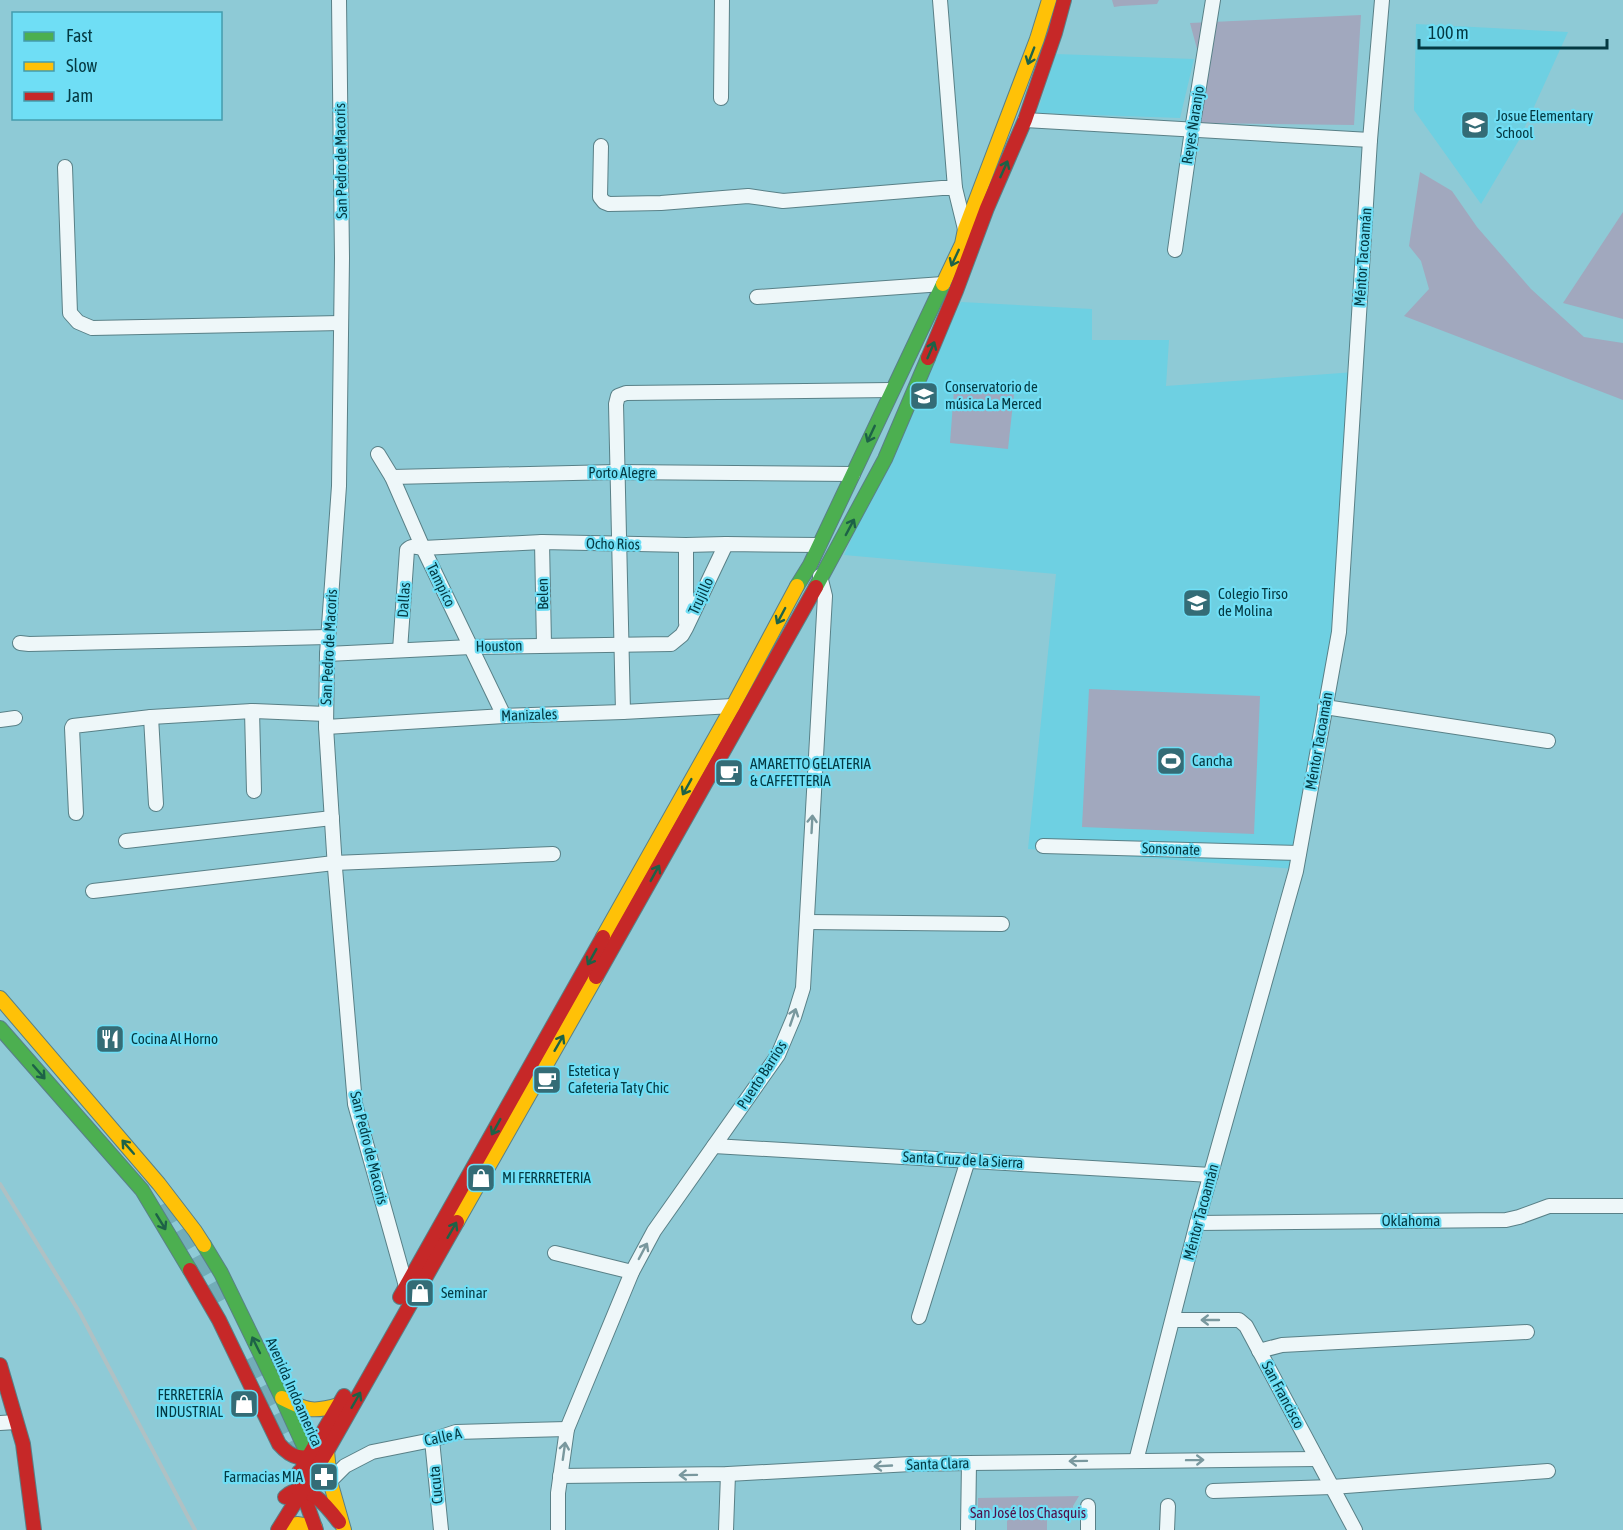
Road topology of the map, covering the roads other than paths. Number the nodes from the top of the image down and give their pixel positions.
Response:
1 (339, 0) edge
2 (722, 0) edge
3 (940, 0) edge
4 (1049, 0) edge
5 (1064, 0) edge
6 (1213, 0) edge
7 (1382, 0) edge
8 (721, 98) dead end
9 (1025, 120) junction
10 (1192, 130) junction
11 (1370, 140) junction
12 (601, 146) dead end
13 (65, 167) dead end
14 (955, 188) junction
15 (965, 229) junction
16 (1175, 250) dead end
17 (943, 284) junction
18 (757, 297) dead end
19 (341, 323) junction
20 (892, 390) junction
21 (378, 454) dead end
22 (616, 472) junction
23 (853, 474) junction
24 (392, 477) junction
25 (542, 543) junction
26 (620, 544) junction
27 (726, 544) junction
28 (686, 545) junction
29 (819, 545) junction
30 (423, 548) junction
31 (407, 550) joint
32 (810, 565) junction
33 (821, 578) junction
34 (686, 628) junction
35 (328, 637) junction
36 (20, 643) dead end
37 (621, 644) junction
38 (671, 644) joint
39 (544, 645) junction
40 (471, 647) junction
41 (400, 650) junction
42 (327, 654) junction
43 (733, 706) junction
44 (1325, 707) junction
45 (252, 711) junction
46 (623, 712) junction
47 (504, 716) junction
48 (151, 717) junction
49 (15, 718) dead end
50 (0, 720) edge
51 (326, 721) junction
52 (1548, 741) dead end
53 (254, 791) dead end
54 (156, 804) dead end
55 (76, 813) dead end
56 (332, 818) junction
57 (126, 841) dead end
58 (1043, 846) dead end
59 (1299, 853) junction
60 (553, 854) dead end
61 (334, 863) junction
62 (93, 891) dead end
63 (807, 922) junction
64 (1002, 924) dead end
65 (0, 998) edge
66 (0, 1028) edge
67 (714, 1146) junction
68 (968, 1160) junction
69 (1212, 1176) junction
70 (1623, 1206) edge
71 (1197, 1223) junction
72 (555, 1253) dead end
73 (632, 1272) junction
74 (406, 1286) junction
75 (919, 1317) dead end
76 (1173, 1320) junction
77 (1527, 1332) dead end
78 (1259, 1351) junction
79 (0, 1365) edge
80 (282, 1398) junction
81 (339, 1405) junction
82 (16, 1422) junction
83 (0, 1423) edge
84 (567, 1429) junction
85 (432, 1440) junction
86 (279, 1444) junction
87 (327, 1451) junction
88 (308, 1457) junction
89 (1317, 1459) junction
90 (1136, 1461) junction
91 (969, 1463) junction
92 (315, 1471) junction
93 (1548, 1471) dead end
94 (298, 1472) junction
95 (728, 1474) junction
96 (560, 1476) junction
97 (330, 1481) junction
98 (1332, 1487) junction
99 (304, 1491) junction
100 (1213, 1491) dead end
101 (285, 1497) junction
102 (1088, 1506) dead end
103 (1168, 1506) dead end
104 (343, 1528) edge
105 (316, 1529) edge
106 (34, 1530) edge
107 (274, 1530) edge
108 (441, 1530) edge
109 (558, 1530) edge
110 (726, 1530) edge
111 (968, 1530) edge
112 (1088, 1530) edge
113 (1167, 1530) edge
114 (1355, 1530) edge

1 - 19 street, San Pedro de Macoris
2 - 8 street
3 - 14 street
4 -> 15 street
5 - 9 street
6 - 10 street, Reyes Naranjo
7 - 11 street, Méntor Tacoamán
9 - 10 street
33 -> 9 street
10 - 11 street
10 - 16 street, Reyes Naranjo
11 - 44 street, Méntor Tacoamán
12 - 14 street
13 - 19 street
14 - 15 street
15 -> 17 street
17 - 18 street
17 - 20 street
19 - 35 street, San Pedro de Macoris
20 - 22 street
20 -> 23 street
21 - 24 street, Tampico
22 - 23 street, Porto Alegre
22 - 24 street, Porto Alegre
22 - 26 street
23 - 29 street
24 - 30 street, Tampico
25 - 26 street, Ocho Rios
25 - 30 street, Ocho Rios
25 - 39 street, Belen
26 - 28 street, Ocho Rios
26 - 37 street
27 - 28 street, Ocho Rios
27 - 29 street, Ocho Rios
27 - 34 street, Trujillo
28 - 34 street
29 - 32 street
30 - 31 street, Ocho Rios
30 - 40 street, Tampico
31 - 41 street, Dallas
32 - 33 street
32 -> 43 street
63 -> 33 street, Puerto Barrios
87 -> 33 street
34 - 38 street, Trujillo
35 - 36 street
35 - 42 street, San Pedro de Macoris
37 - 38 street, Houston
37 - 39 street, Houston
37 - 46 street
39 - 40 street, Houston
40 - 41 street, Houston
40 - 47 street, Tampico
41 - 42 street, Houston
42 - 51 street, San Pedro de Macoris
43 - 46 street, Manizales
43 -> 74 street
44 - 52 street
44 - 59 street, Méntor Tacoamán
45 - 48 street, Manizales
45 - 51 street, Manizales
45 - 53 street
46 - 47 street, Manizales
47 - 51 street, Manizales
48 - 54 street
48 - 55 street, Manizales
49 - 50 street
51 - 56 street, San Pedro de Macoris
56 - 57 street
56 - 61 street, San Pedro de Macoris
58 - 59 street, Sonsonate
59 - 69 street, Méntor Tacoamán
60 - 61 street
61 - 62 street
61 - 74 street, San Pedro de Macoris
63 - 64 street
67 -> 63 street, Puerto Barrios
80 -> 65 street, Avenida Indoamerica
66 -> 86 street
67 - 68 street, Santa Cruz de la Sierra
73 -> 67 street, Puerto Barrios
68 - 69 street, Santa Cruz de la Sierra
68 - 75 street
69 - 71 street, Méntor Tacoamán
70 - 71 street, Oklahoma
71 - 76 street, Méntor Tacoamán
72 - 73 street
73 - 84 street, Puerto Barrios
74 - 81 street
78 -> 76 street, San Francisco
76 - 90 street, Méntor Tacoamán
77 - 78 street
78 - 89 street, San Francisco
79 - 82 street
80 - 81 street
80 - 88 street, Avenida Indoamerica
81 - 88 street
82 - 83 street
82 - 106 street
84 - 85 street, Calle A
96 -> 84 street, Puerto Barrios
85 - 97 street, Calle A
85 - 108 street, Cucuta
86 - 88 street, Avenida Indoamerica
86 - 101 street
87 - 88 street
87 - 92 street
87 - 97 street
88 - 92 street
88 - 94 street
90 -> 89 street, Santa Clara
89 - 98 street, San Francisco
90 -> 91 street, Santa Clara
91 -> 95 street, Santa Clara
91 - 111 street
92 - 99 street
93 - 98 street
94 - 99 street
94 - 101 street
95 -> 96 street, Santa Clara
95 - 110 street
96 - 109 street, Puerto Barrios
97 - 104 street
98 - 100 street
98 - 114 street, San Francisco
99 - 101 street
99 - 104 street
99 - 105 street
99 - 107 street
101 - 107 street
102 - 112 street
103 - 113 street
105 - 107 street

